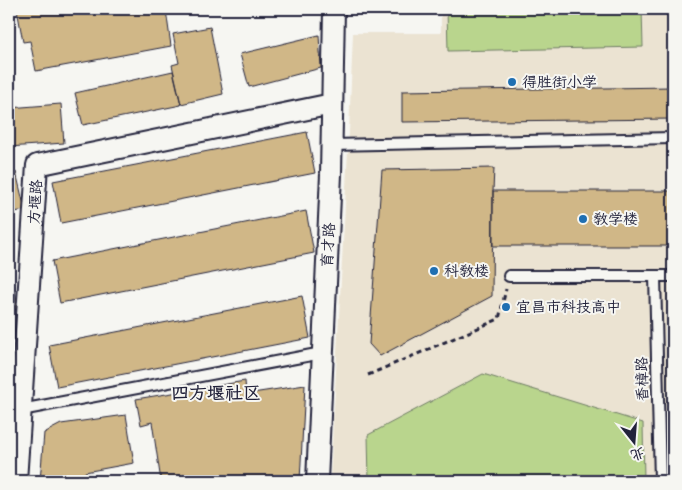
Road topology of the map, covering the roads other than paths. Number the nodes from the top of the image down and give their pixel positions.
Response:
1 (334, 9) edge
2 (332, 104) junction
3 (673, 138) edge
4 (331, 145) junction
5 (509, 276) road end
6 (655, 276) junction
7 (673, 276) edge
8 (322, 354) junction
9 (21, 410) junction
10 (16, 481) edge
11 (317, 481) edge
12 (660, 481) edge

1 - 2 street, 育才路
2 - 4 street, 育才路
2 - 9 street, 方堰路
3 - 4 lane
4 - 8 street, 育才路
5 - 6 lane
6 - 7 lane
6 - 12 lane, 香樟路
8 - 9 lane
8 - 11 street, 育才路
9 - 10 street, 方堰路

